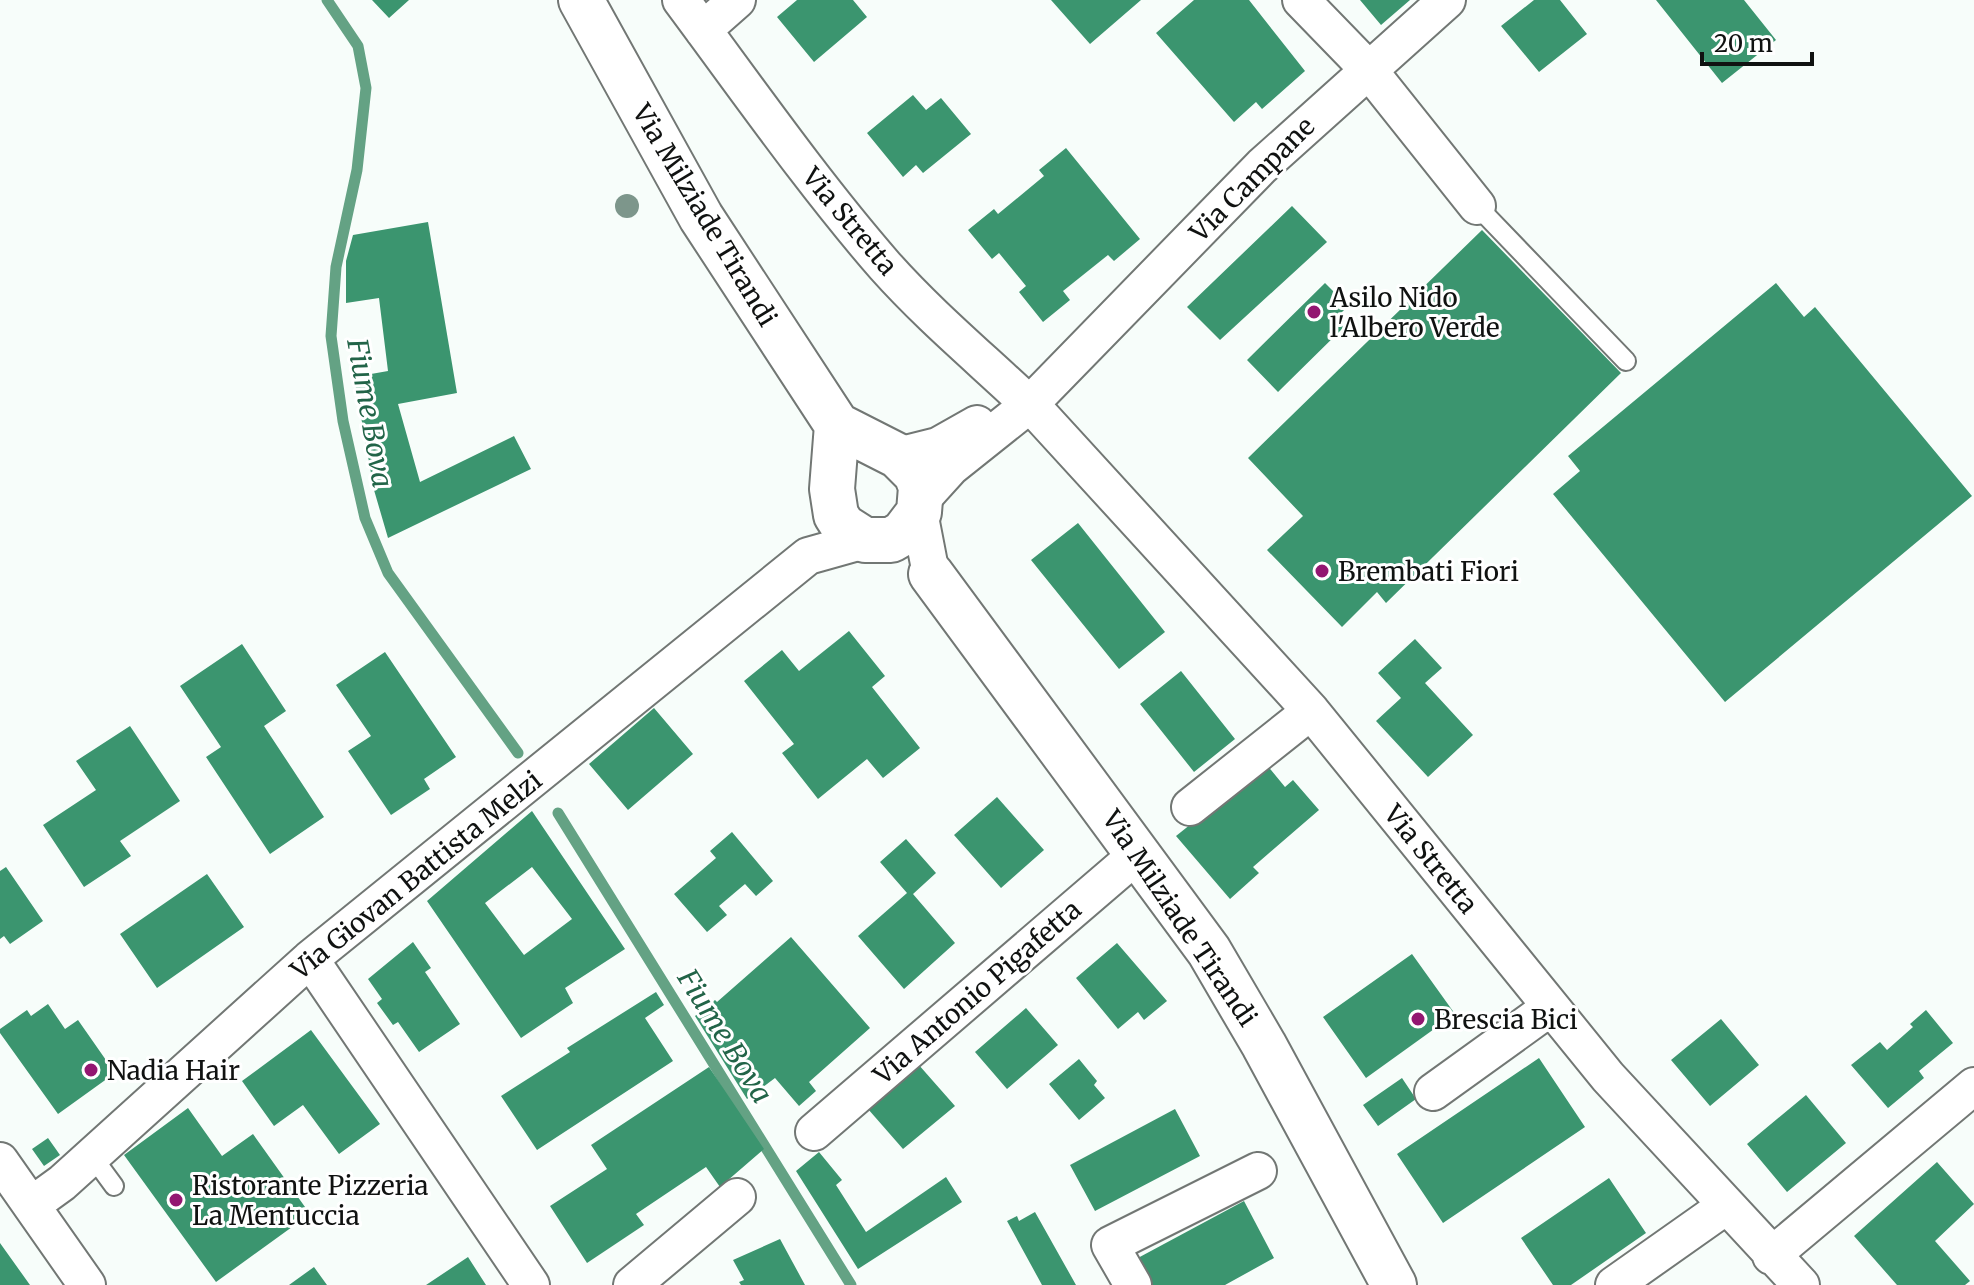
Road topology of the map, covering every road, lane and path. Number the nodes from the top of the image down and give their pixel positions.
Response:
1 (581, 0) edge
2 (681, 0) edge
3 (737, 0) edge
4 (1301, 0) edge
5 (1447, 0) edge
6 (703, 30) junction
7 (1367, 68) junction
8 (1477, 206) joint
9 (1626, 361) dead end
10 (1024, 399) junction
11 (837, 425) junction
12 (893, 454) junction
13 (832, 495) junction
14 (921, 506) junction
15 (871, 541) junction
16 (808, 556) junction
17 (931, 574) junction
18 (1311, 711) junction
19 (1190, 807) dead end
20 (1139, 853) junction
21 (310, 959) junction
22 (1551, 1007) junction
23 (1974, 1086) edge
24 (1433, 1092) dead end
25 (814, 1132) dead end
26 (92, 1156) junction
27 (0, 1161) edge
28 (1258, 1171) dead end
29 (114, 1186) dead end
30 (737, 1197) dead end
31 (33, 1204) junction
32 (1726, 1206) junction
33 (1771, 1256) junction
34 (87, 1285) edge
35 (531, 1285) edge
36 (632, 1285) edge
37 (1133, 1285) edge
38 (1394, 1285) edge
39 (1614, 1285) edge
40 (1801, 1285) edge

1 - 11 street, Via Milziade Tirandi
2 - 6 street, Via Stretta
3 - 6 street
4 - 7 street
5 - 7 street, Via Campane
6 - 10 street, Via Stretta
7 - 8 street
7 - 10 street, Via Campane
8 - 9 lane
10 - 12 street, Via Campane
10 - 14 street, Via Campane
10 - 18 street, Via Stretta
11 - 12 street, Via Milziade Tirandi
11 - 13 street
12 - 13 street
12 - 14 street, Via Milziade Tirandi
13 - 15 street, Via Milziade Tirandi
13 - 16 street, Via Giovan Battista Melzi
14 - 15 street
14 - 17 street, Via Milziade Tirandi
15 - 16 street, Via Giovan Battista Melzi
15 - 17 street, Via Milziade Tirandi
16 - 21 street, Via Giovan Battista Melzi
17 - 20 street, Via Milziade Tirandi
18 - 19 street
18 - 22 street, Via Stretta
20 - 25 street, Via Antonio Pigafetta
20 - 38 street, Via Milziade Tirandi
21 - 26 street, Via Giovan Battista Melzi
21 - 35 street
22 - 24 street
22 - 32 street, Via Stretta
23 - 33 street
26 - 29 lane
26 - 31 street, Via Giovan Battista Melzi
27 - 31 street
28 - 37 street
30 - 36 street
31 - 34 street
32 - 33 street, Via Stretta
32 - 39 street
33 - 40 street, Via Stretta

